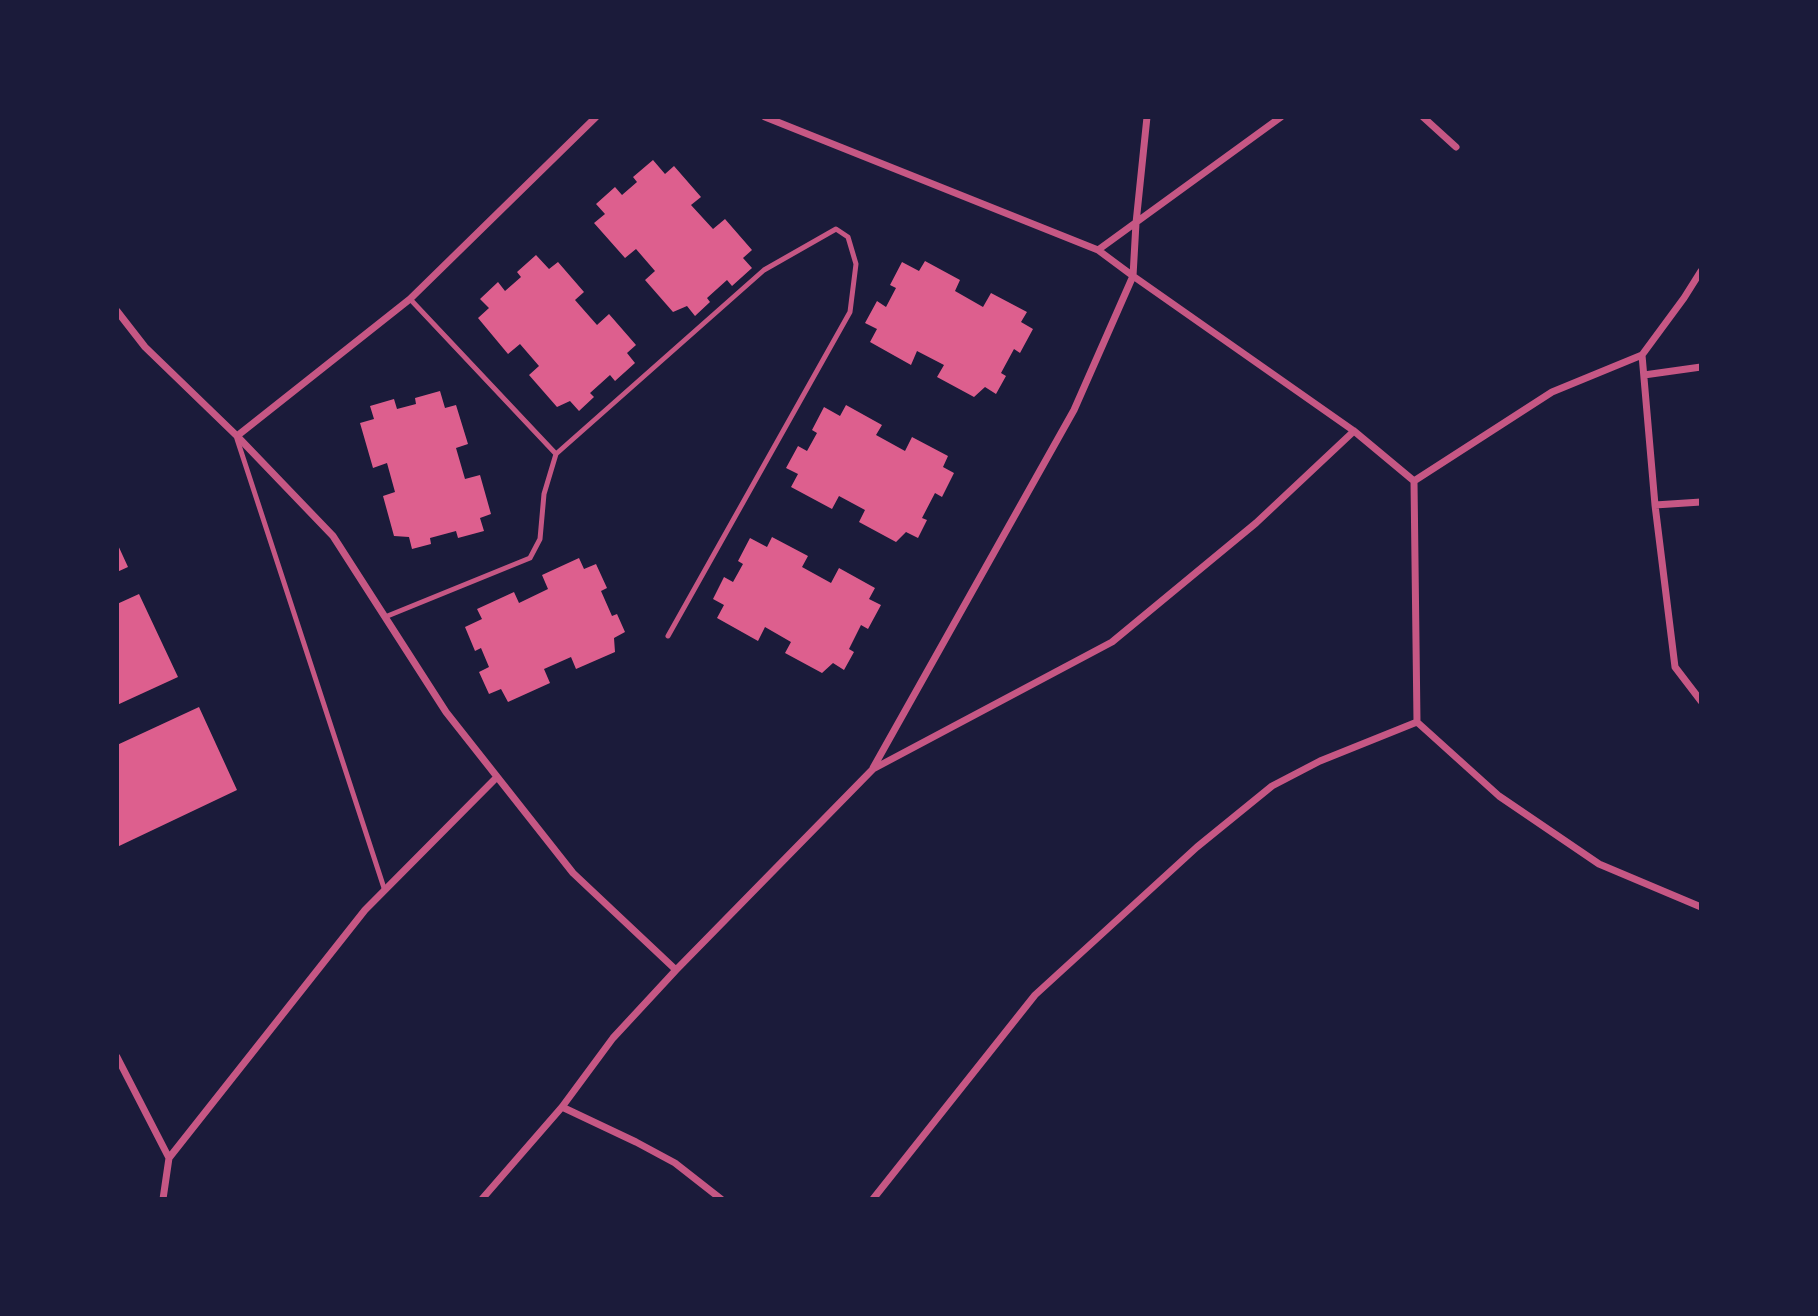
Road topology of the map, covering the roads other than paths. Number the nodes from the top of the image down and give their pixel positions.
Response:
1 (596, 117) edge
2 (765, 117) edge
3 (1147, 117) edge
4 (1281, 117) edge
5 (1423, 117) edge
6 (1456, 147) dead end
7 (1136, 223) junction
8 (1098, 250) junction
9 (1701, 271) edge
10 (1133, 276) junction
11 (410, 299) junction
12 (117, 311) edge
13 (1642, 355) junction
14 (1701, 367) edge
15 (1644, 375) junction
16 (1354, 431) junction
17 (236, 436) junction
18 (556, 454) junction
19 (1414, 481) junction
20 (1701, 502) edge
21 (1655, 505) junction
22 (385, 617) junction
23 (668, 636) dead end
24 (1701, 701) edge
25 (1417, 722) junction
26 (873, 769) junction
27 (497, 777) junction
28 (384, 888) junction
29 (1701, 907) edge
30 (676, 970) junction
31 (117, 1057) edge
32 (562, 1107) junction
33 (169, 1158) junction
34 (163, 1199) edge
35 (482, 1199) edge
36 (721, 1199) edge
37 (873, 1199) edge

1 - 11 street
2 - 8 street
3 - 7 street
4 - 7 street
5 - 6 street
7 - 8 street
7 - 10 street
8 - 10 street
9 - 13 street
10 - 16 street
10 - 26 street
11 - 17 street
11 - 18 lane
12 - 17 street
13 - 15 street
13 - 19 street
14 - 15 street
15 - 21 street
16 - 19 street
16 - 26 street
17 - 22 street
17 - 28 lane
18 - 22 lane
18 - 23 lane
19 - 25 street
20 - 21 street
21 - 24 street
22 - 27 street
25 - 29 street
25 - 37 street
26 - 30 street
27 - 28 street
27 - 30 street
28 - 33 street
30 - 32 street
31 - 33 street
32 - 35 street
32 - 36 street
33 - 34 street

